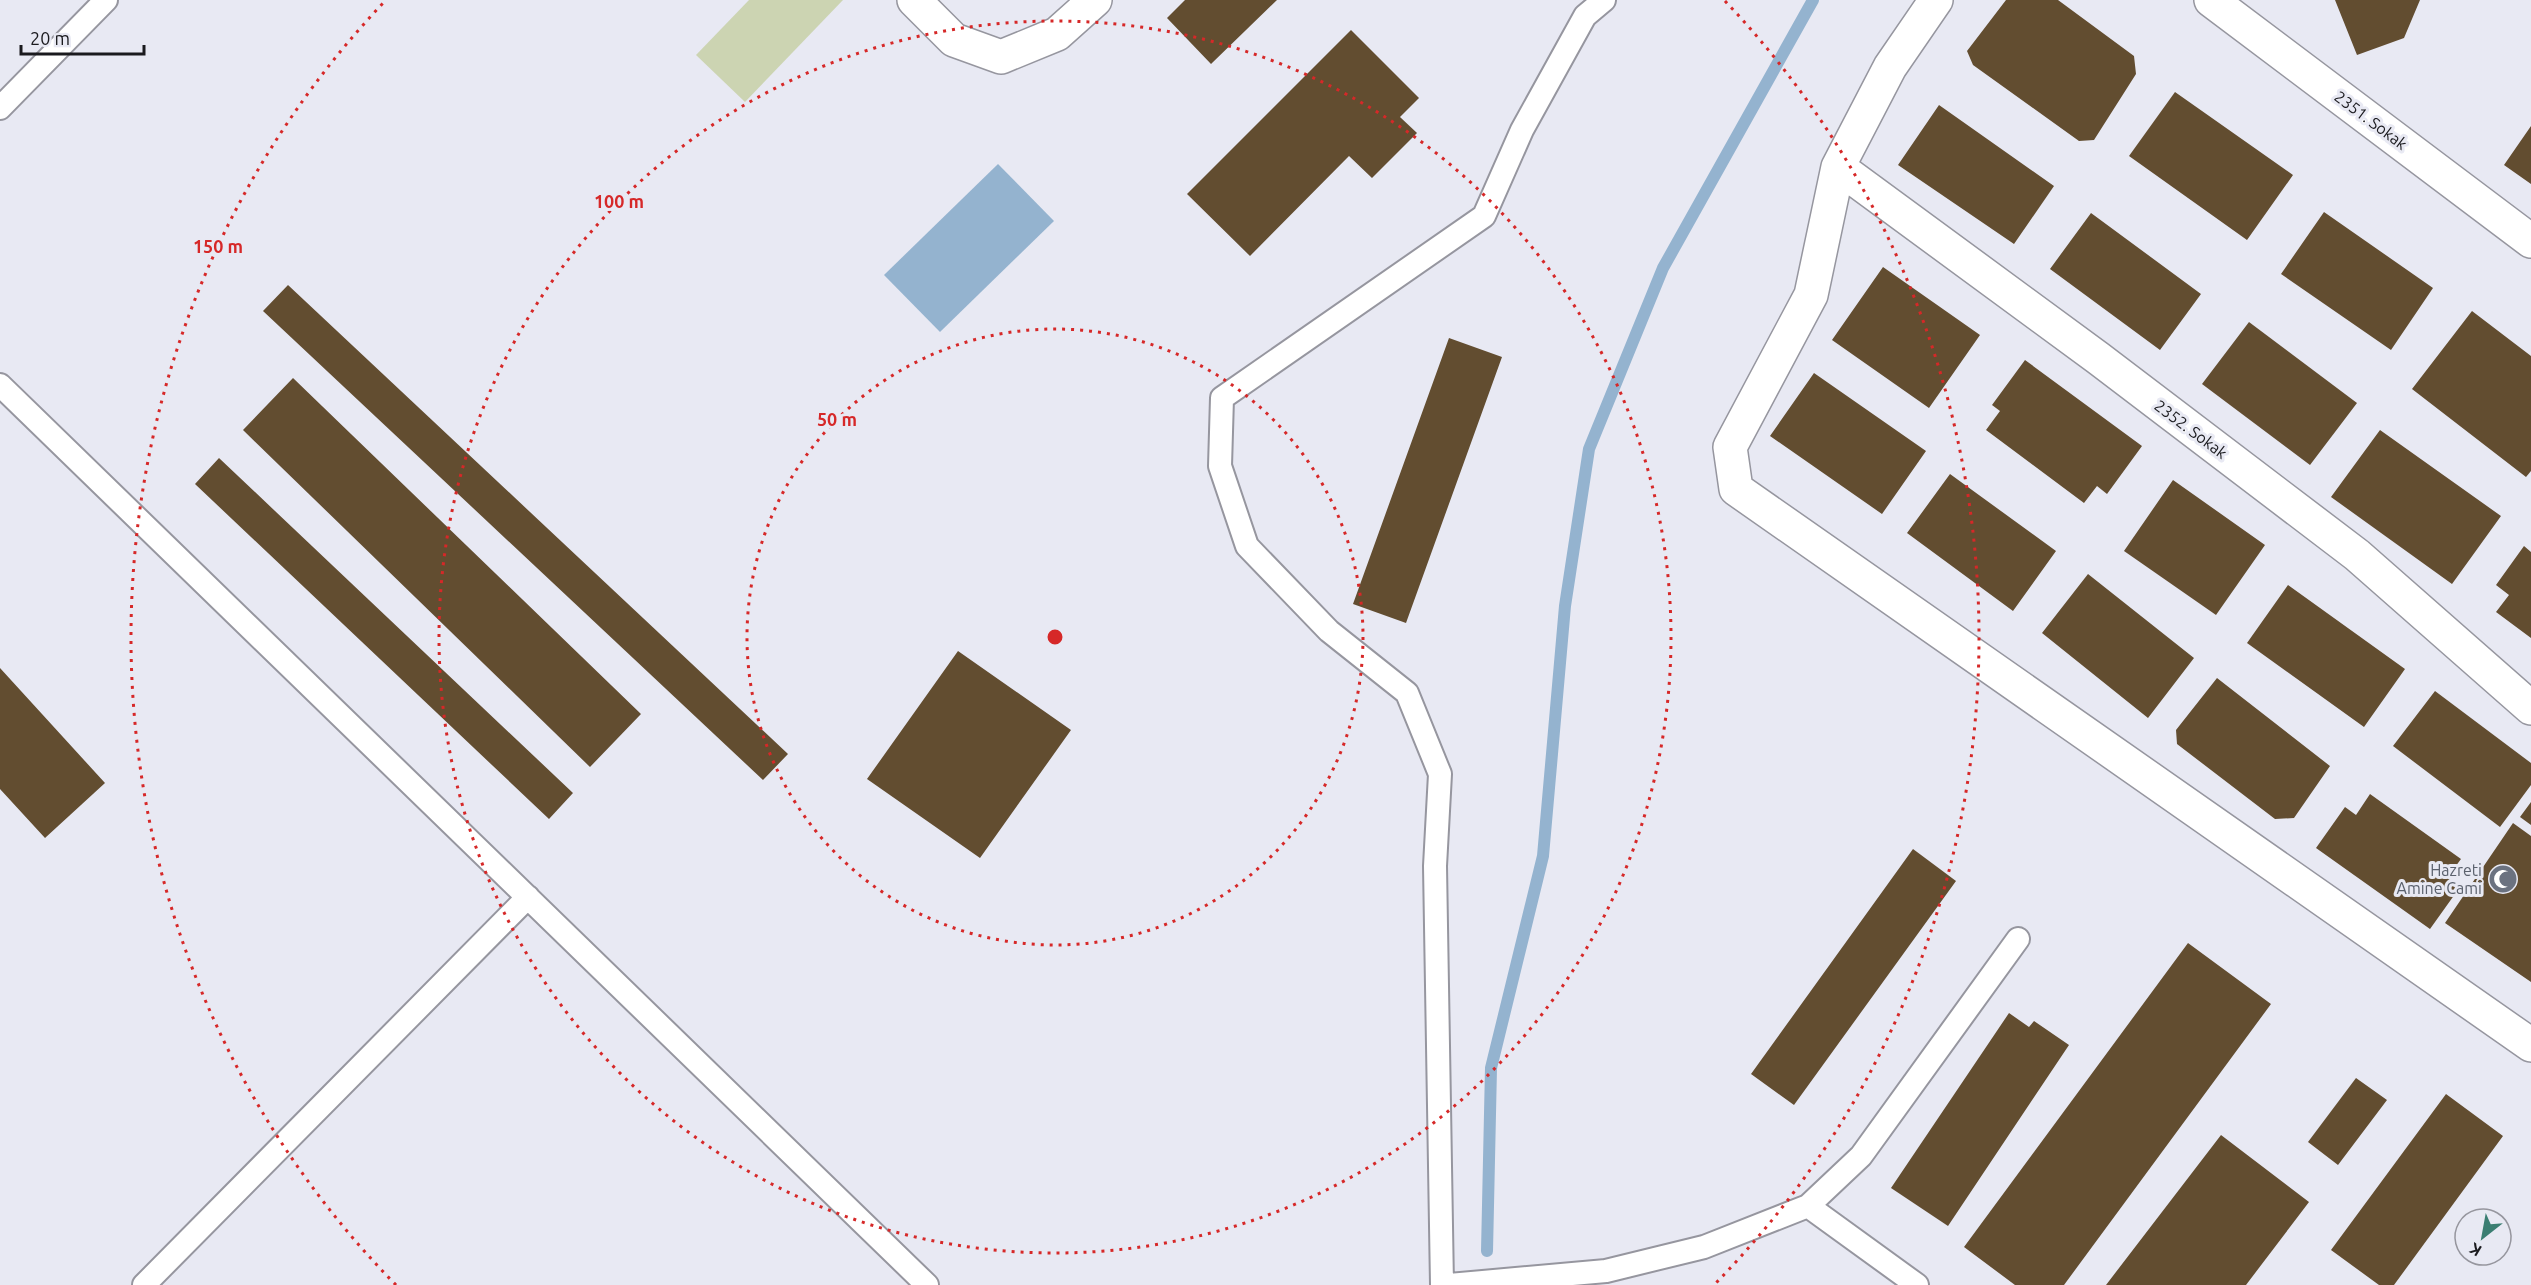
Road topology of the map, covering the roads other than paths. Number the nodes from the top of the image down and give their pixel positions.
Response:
1 (106, 0) edge
2 (914, 0) edge
3 (1095, 0) edge
4 (1604, 0) edge
5 (1936, 0) edge
6 (2219, 3) edge
7 (0, 108) edge
8 (1838, 167) junction
9 (2531, 241) edge
10 (0, 385) edge
11 (2531, 708) edge
12 (528, 897) junction
13 (2018, 939) dead end
14 (2531, 1045) edge
15 (1808, 1206) junction
16 (144, 1285) edge
17 (927, 1285) edge
18 (1442, 1285) edge
19 (1449, 1285) edge
20 (1917, 1285) edge

1 - 7 lane
2 - 3 street
4 - 18 lane
5 - 8 street
6 - 9 street, 2351. Sokak
8 - 11 street, 2352. Sokak
8 - 14 street
10 - 12 lane
12 - 16 lane
12 - 17 lane
13 - 15 lane
15 - 19 lane
15 - 20 lane

